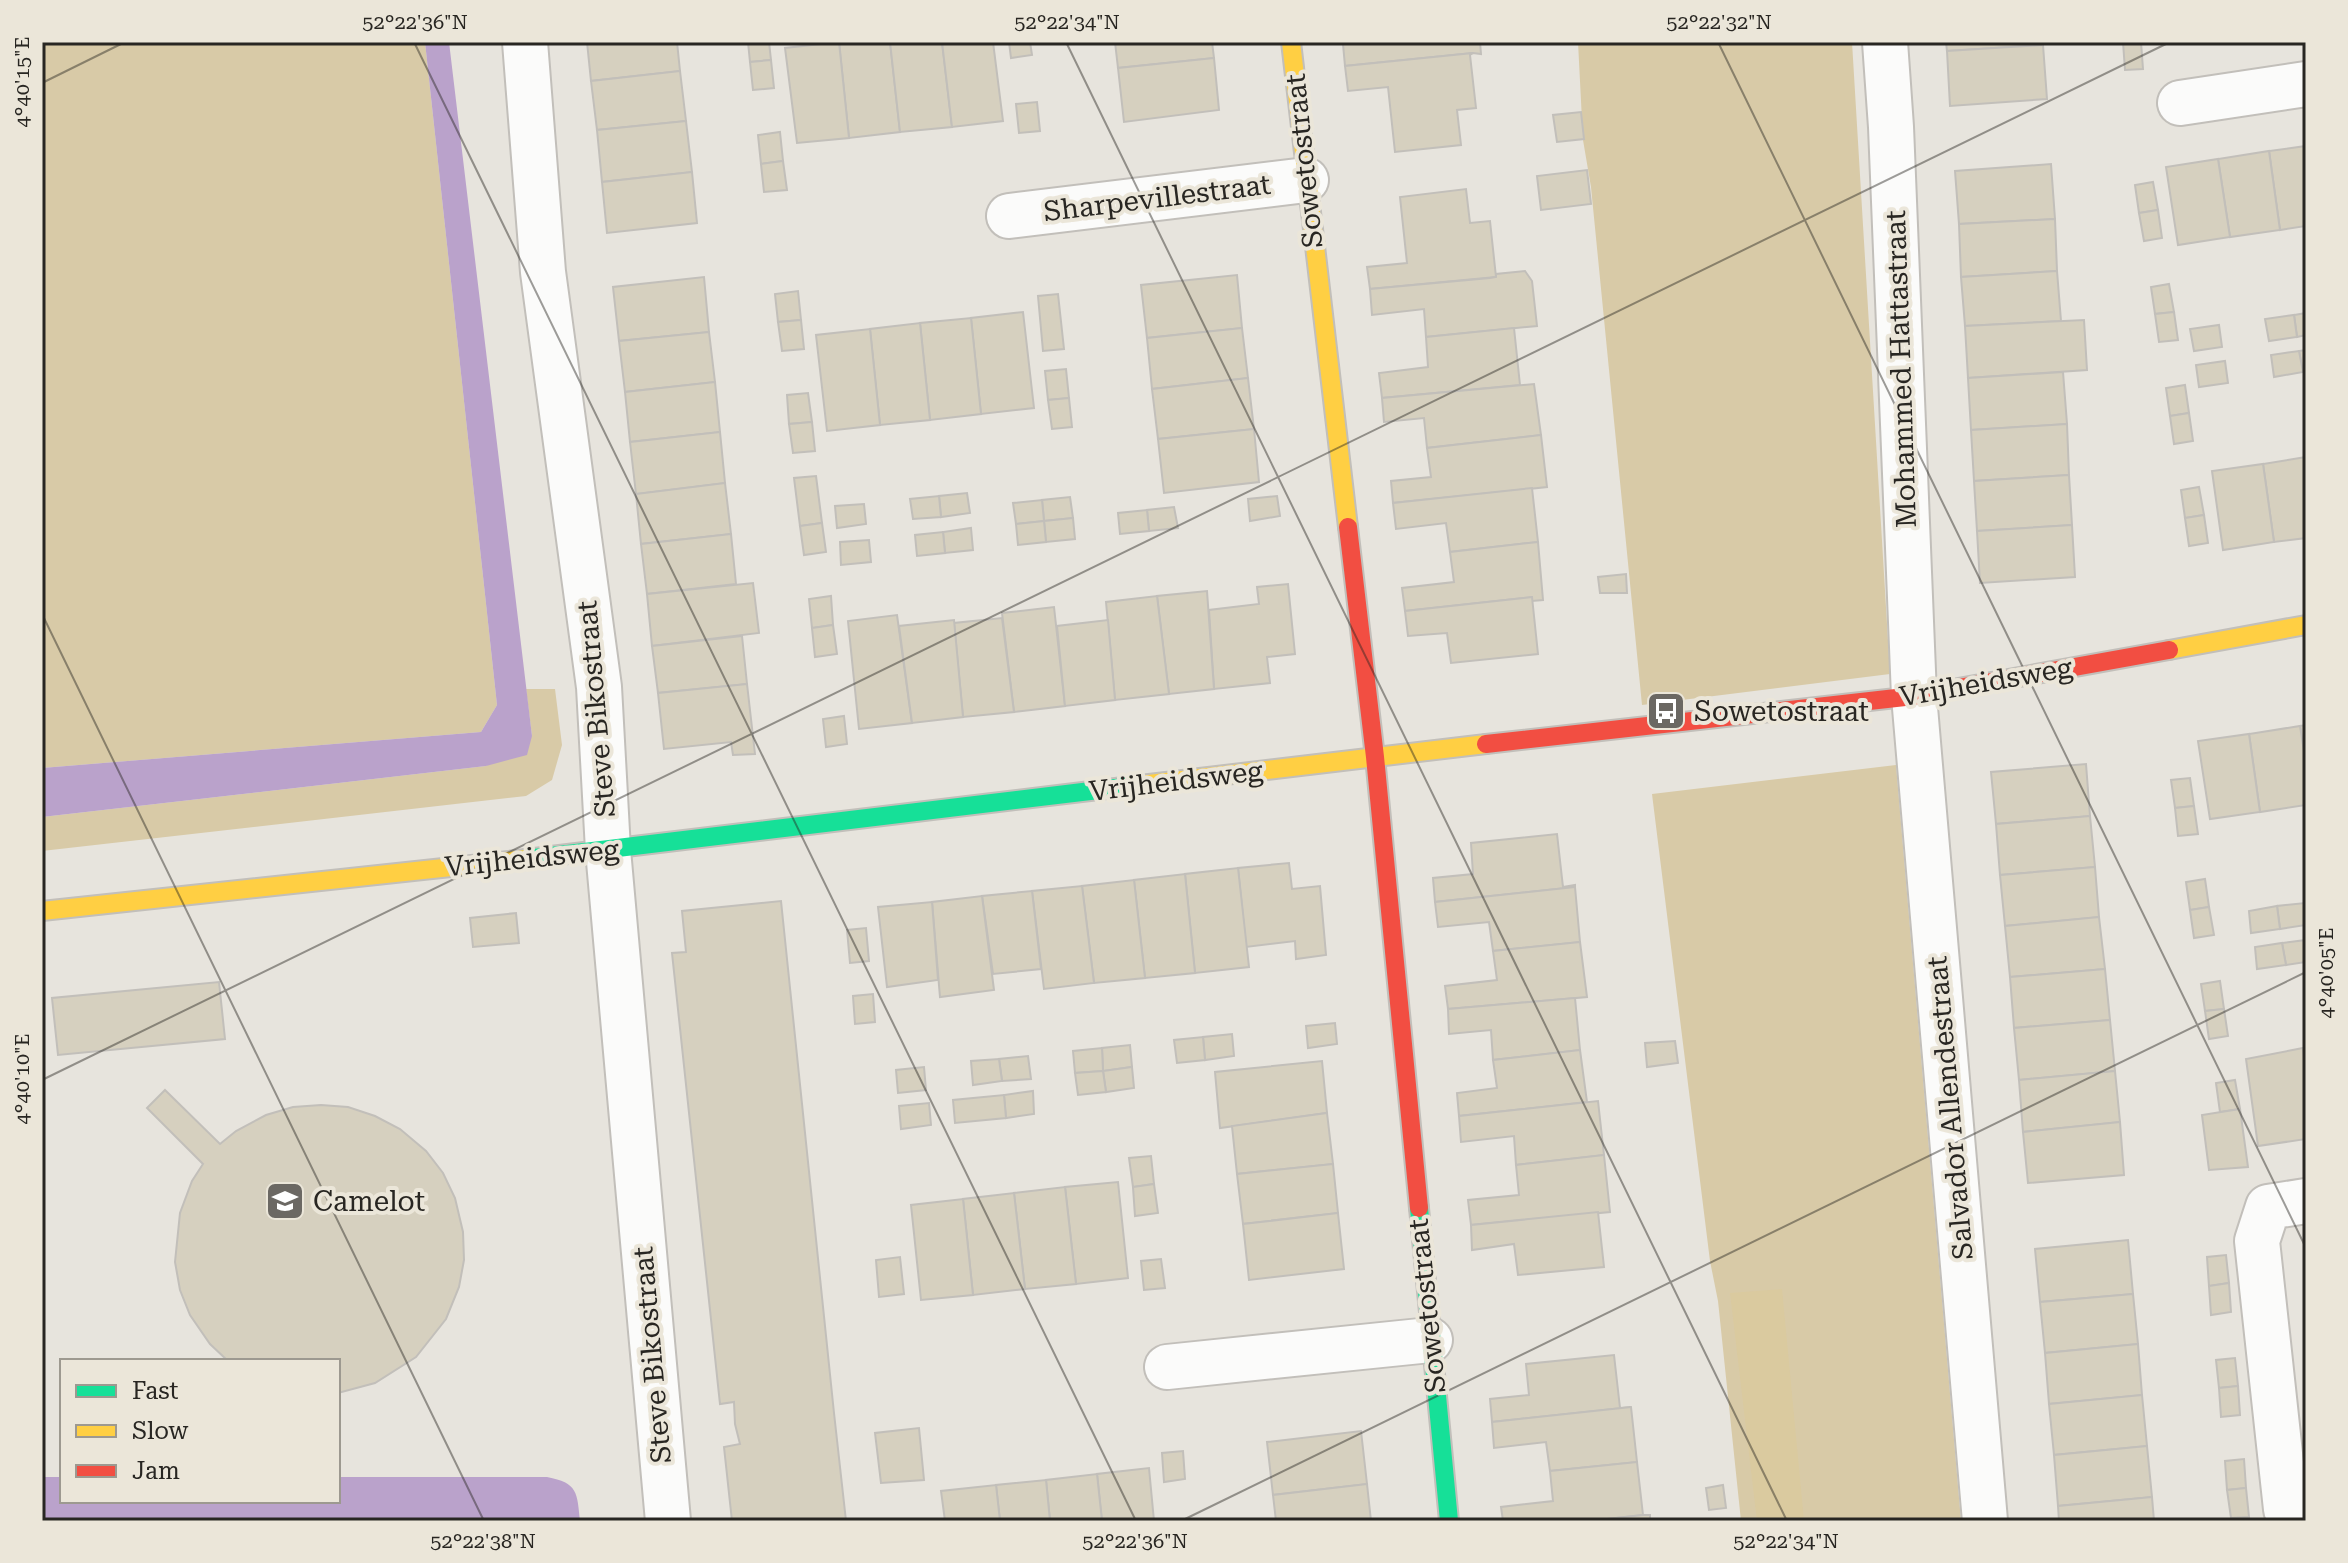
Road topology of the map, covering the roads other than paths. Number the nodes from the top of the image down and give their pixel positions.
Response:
1 (525, 42) edge
2 (1291, 42) edge
3 (1885, 42) edge
4 (2306, 84) edge
5 (2180, 103) dead end
6 (1306, 180) junction
7 (1009, 216) dead end
8 (2306, 625) edge
9 (1914, 696) junction
10 (1375, 757) junction
11 (608, 850) junction
12 (42, 911) edge
13 (2306, 1201) edge
14 (1430, 1340) junction
15 (1167, 1367) dead end
16 (668, 1521) edge
17 (1449, 1521) edge
18 (1985, 1521) edge
19 (2306, 1521) edge

1 - 11 street, Steve Bikostraat
2 - 6 street, Sowetostraat
3 - 9 street, Mohammed Hattastraat
4 - 5 street
6 - 7 street, Sharpevillestraat
6 - 10 street, Sowetostraat
8 - 9 street, Vrijheidsweg
9 - 10 street, Vrijheidsweg
9 - 18 street, Salvador Allendestraat
10 - 11 street, Vrijheidsweg
10 - 14 street, Sowetostraat
11 - 12 street, Vrijheidsweg
11 - 16 street, Steve Bikostraat
13 - 19 street
14 - 15 street
14 - 17 street, Sowetostraat

